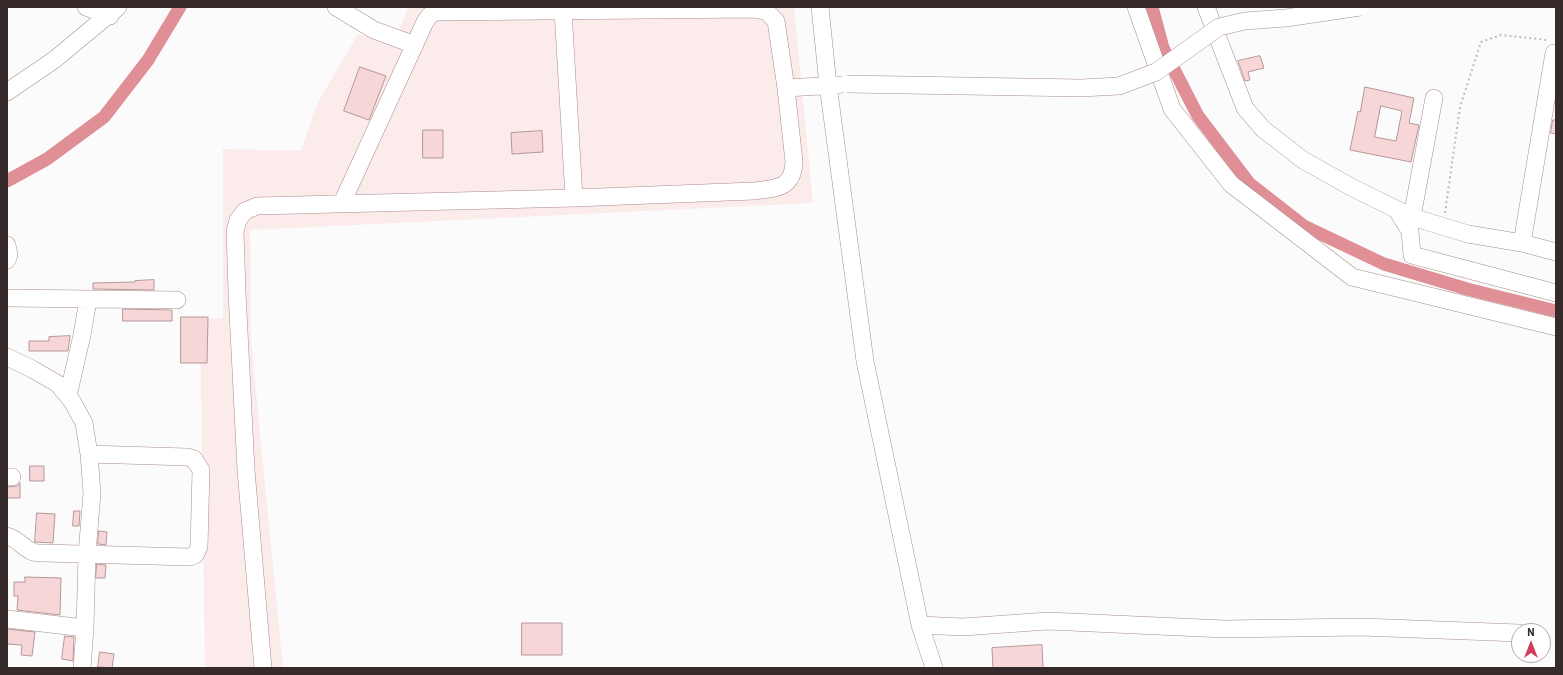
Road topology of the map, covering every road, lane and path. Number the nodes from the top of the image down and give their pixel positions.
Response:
1 (86, 7) edge
2 (336, 7) edge
3 (820, 7) edge
4 (1136, 7) edge
5 (1206, 7) edge
6 (1360, 7) edge
7 (563, 10) junction
8 (114, 11) edge
9 (415, 44) junction
10 (1551, 46) joint
11 (828, 85) junction
12 (786, 88) junction
13 (7, 92) edge
14 (1434, 98) dead end
15 (574, 198) junction
16 (342, 203) junction
17 (1396, 209) junction
18 (1412, 217) junction
19 (1443, 226) junction
20 (1522, 243) junction
21 (7, 245) edge
22 (1556, 252) edge
23 (7, 260) edge
24 (1556, 293) edge
25 (7, 298) edge
26 (88, 300) junction
27 (177, 300) dead end
28 (1556, 327) edge
29 (7, 357) edge
30 (68, 396) junction
31 (89, 454) junction
32 (7, 536) edge
33 (87, 554) junction
34 (7, 619) edge
35 (920, 625) junction
36 (85, 628) junction
37 (1511, 634) edge
38 (82, 668) edge
39 (263, 668) edge
40 (934, 668) edge

1 - 8 street
2 - 9 street
3 - 11 street
4 - 28 street
5 - 17 street
6 - 11 street, bridge
7 - 9 street
7 - 12 street
7 - 15 street
8 - 13 street
9 - 16 street
10 - 19 path
10 - 20 street
11 - 12 street
11 - 35 street
12 - 15 street
14 - 18 street
15 - 16 street
16 - 39 street
17 - 18 street
17 - 24 street
18 - 19 street
19 - 20 street
20 - 22 street
21 - 23 street
25 - 26 street
26 - 27 street
26 - 30 street
29 - 30 street
30 - 31 street
31 - 33 street
31 - 33 street
32 - 33 street
33 - 36 street
34 - 36 street
35 - 37 street
35 - 40 street
36 - 38 street

